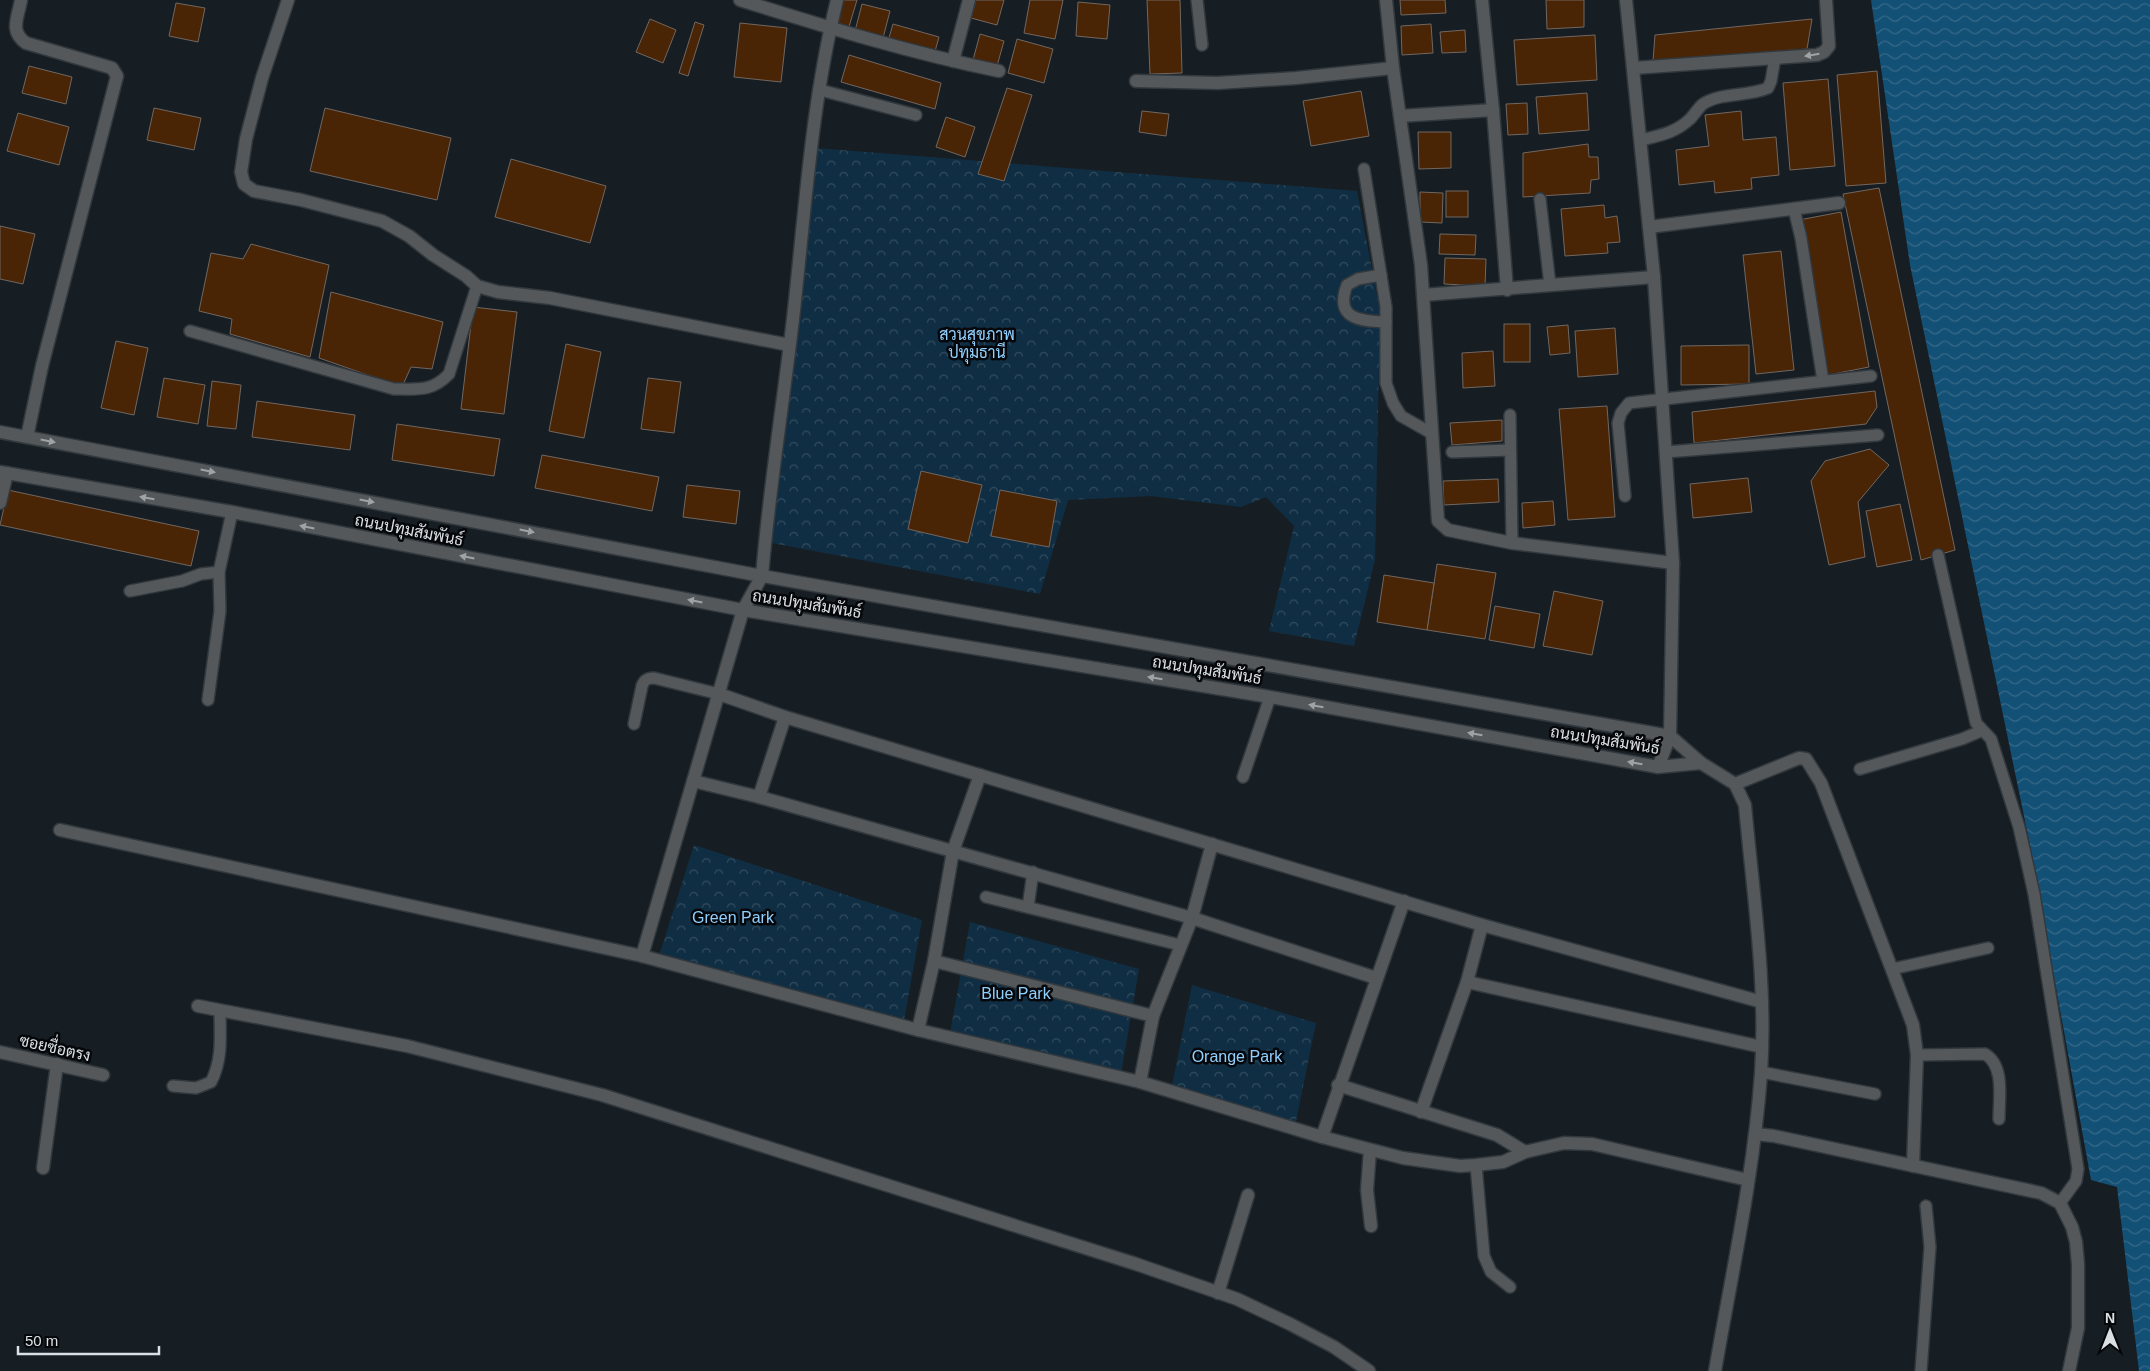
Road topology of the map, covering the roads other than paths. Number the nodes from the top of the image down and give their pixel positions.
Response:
1 (21, 0) edge
2 (288, 0) edge
3 (740, 0) edge
4 (837, 0) edge
5 (968, 0) edge
6 (1197, 0) edge
7 (1386, 0) edge
8 (1482, 0) edge
9 (1626, 0) edge
10 (1826, 0) edge
11 (830, 28) junction
12 (1202, 45) dead end
13 (1774, 58) junction
14 (952, 61) junction
15 (1393, 68) junction
16 (1634, 68) junction
17 (999, 71) dead end
18 (1136, 82) dead end
19 (820, 90) junction
20 (1493, 110) junction
21 (916, 115) dead end
22 (1400, 116) junction
23 (1641, 140) junction
24 (1364, 169) dead end
25 (1540, 199) dead end
26 (1839, 203) dead end
27 (1794, 209) junction
28 (1649, 227) junction
29 (1381, 275) junction
30 (1654, 277) junction
31 (1550, 285) junction
32 (477, 286) junction
33 (1507, 290) junction
34 (1423, 295) junction
35 (1386, 322) junction
36 (190, 331) dead end
37 (789, 345) junction
38 (1871, 376) dead end
39 (1823, 381) junction
40 (1662, 398) junction
41 (1510, 415) dead end
42 (0, 432) edge
43 (1431, 432) junction
44 (1878, 435) dead end
45 (27, 437) junction
46 (1510, 450) junction
47 (1452, 452) dead end
48 (1666, 452) junction
49 (3, 472) edge
50 (1625, 496) dead end
51 (0, 503) edge
52 (232, 512) junction
53 (1512, 543) junction
54 (1938, 555) dead end
55 (1673, 563) junction
56 (219, 572) junction
57 (762, 576) junction
58 (130, 591) dead end
59 (743, 610) junction
60 (719, 694) junction
61 (1270, 697) junction
62 (208, 700) dead end
63 (785, 717) junction
64 (634, 724) dead end
65 (1981, 731) junction
66 (1670, 736) junction
67 (1701, 763) junction
68 (1658, 767) junction
69 (1860, 768) dead end
70 (980, 774) junction
71 (1243, 777) dead end
72 (693, 781) junction
73 (1735, 784) junction
74 (759, 797) junction
75 (60, 830) dead end
76 (1212, 844) junction
77 (954, 851) junction
78 (1033, 872) junction
79 (986, 897) dead end
80 (1404, 901) junction
81 (1028, 907) junction
82 (1192, 918) junction
83 (1482, 925) junction
84 (1180, 945) junction
85 (1988, 948) dead end
86 (642, 956) junction
87 (934, 961) junction
88 (1892, 970) junction
89 (1376, 978) junction
90 (1467, 982) junction
91 (1762, 1002) junction
92 (198, 1006) dead end
93 (220, 1010) junction
94 (1153, 1016) junction
95 (918, 1030) junction
96 (1762, 1047) junction
97 (0, 1052) edge
98 (1916, 1055) junction
99 (57, 1064) junction
100 (1761, 1072) junction
101 (103, 1075) dead end
102 (1140, 1082) junction
103 (1338, 1085) junction
104 (173, 1086) dead end
105 (1875, 1094) dead end
106 (1421, 1112) junction
107 (1998, 1119) dead end
108 (1755, 1134) junction
109 (1322, 1137) junction
110 (1370, 1150) junction
111 (1525, 1152) junction
112 (1476, 1165) junction
113 (1912, 1166) junction
114 (43, 1168) dead end
115 (1748, 1180) junction
116 (1248, 1196) dead end
117 (2060, 1203) junction
118 (1926, 1206) dead end
119 (1372, 1226) dead end
120 (1510, 1287) dead end
121 (1218, 1293) junction
122 (1369, 1371) edge
123 (1715, 1371) edge
124 (1921, 1371) edge
125 (2069, 1371) edge

1 - 45 street
2 - 32 street
3 - 11 street
4 - 11 street
5 - 14 street
6 - 12 lane
7 - 15 street
8 - 20 street
9 - 16 street
10 -> 13 street
11 - 14 street
11 - 19 street
13 - 16 street
13 - 23 lane
14 - 17 street
15 - 18 street
15 - 22 street
16 - 23 street
19 - 21 lane
19 - 37 street
20 - 22 street
20 - 33 street
22 - 34 street
23 - 28 street
24 - 29 lane
25 - 31 lane
26 - 27 street
27 - 28 street
27 - 39 lane
28 - 30 street
29 - 35 lane
29 - 35 lane
30 - 31 street
30 - 40 street
31 - 33 street
32 - 36 lane
32 - 37 street
33 - 34 street
34 - 43 street
35 - 43 lane
37 - 57 street
38 - 39 lane
39 - 40 lane
40 - 48 street
40 - 50 lane
41 - 46 lane
42 - 45 street, ถนนปทุมสัมพันธ์
43 - 53 street
44 - 48 lane
45 -> 57 street, ถนนปทุมสัมพันธ์
46 - 47 lane
46 - 53 lane
48 - 55 street
49 - 51 street
52 -> 49 street, ถนนปทุมสัมพันธ์
52 - 56 lane
59 -> 52 street, ถนนปทุมสัมพันธ์
53 - 55 street
54 - 65 lane
55 - 66 street
56 - 58 lane
56 - 62 lane
57 - 59 street
57 - 66 street, ถนนปทุมสัมพันธ์
59 - 60 street
61 -> 59 street, ถนนปทุมสัมพันธ์
60 - 63 street
60 - 64 lane
60 - 72 street
68 -> 61 street, ถนนปทุมสัมพันธ์
61 - 71 lane
63 - 70 street
63 - 74 street
65 - 69 lane
65 - 117 lane
66 - 67 street, ถนนปทุมสัมพันธ์
66 - 68 street
67 - 68 street, ถนนปทุมสัมพันธ์
67 - 73 street
70 - 76 street
70 - 77 street
72 - 74 street
72 - 86 street
73 - 88 street
73 - 91 street
74 - 77 street
75 - 86 street
76 - 80 street
76 - 82 street
77 - 78 street
77 - 87 street
78 - 81 lane
78 - 82 street
79 - 81 lane
80 - 83 street
80 - 89 street
81 - 84 lane
82 - 84 street
82 - 89 street
83 - 90 street
83 - 91 street
84 - 94 street
85 - 88 lane
86 - 95 street
87 - 94 street
87 - 95 street
88 - 98 street
89 - 103 street
90 - 96 street
90 - 106 street
91 - 96 street
92 - 93 street
93 - 104 lane
93 - 121 street
94 - 102 street
95 - 102 street
96 - 100 street
97 - 99 street, ซอยซื่อตรง
98 - 107 lane
98 - 113 street
99 - 101 street, ซอยซื่อตรง
99 - 114 street
100 - 105 lane
100 - 108 street
102 - 109 street
103 - 106 street
103 - 109 street
106 - 111 street
108 - 113 street
108 - 115 street
109 - 110 street
110 - 112 street
110 - 119 street
111 - 112 street
111 - 115 street
112 - 120 lane
113 - 117 street
115 - 123 street
116 - 121 street
117 - 125 street
118 - 124 lane
121 - 122 street

